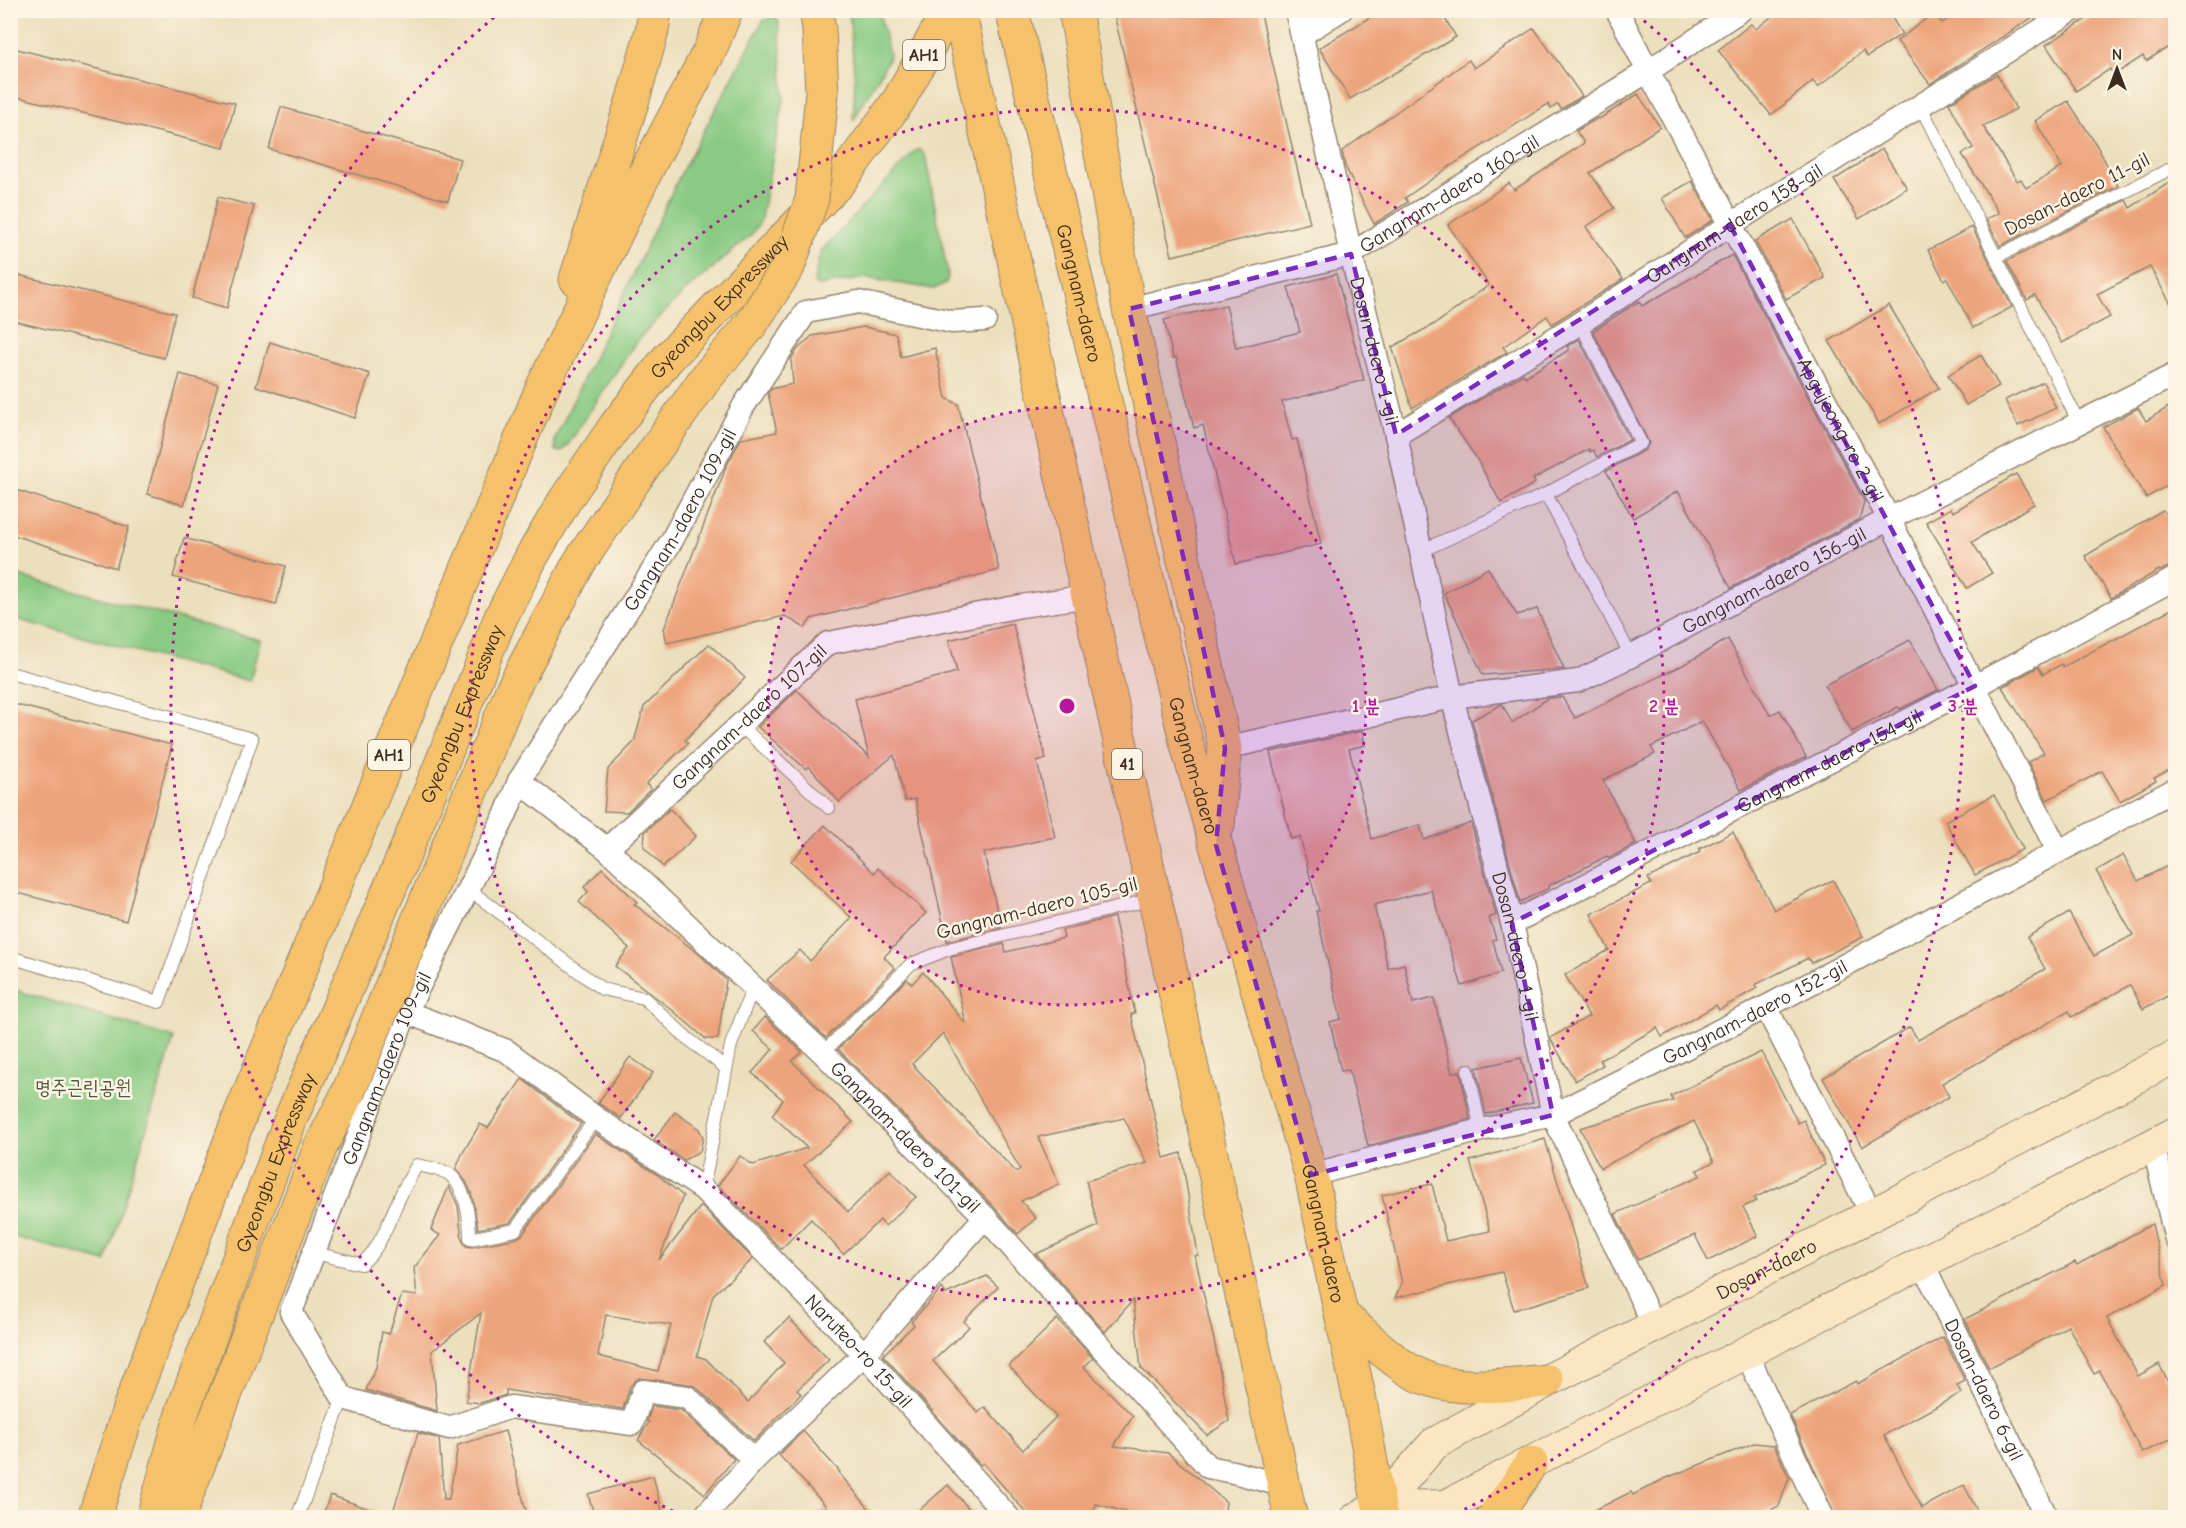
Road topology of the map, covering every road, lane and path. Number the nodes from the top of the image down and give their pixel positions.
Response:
1 (655, 10) edge
2 (726, 10) edge
3 (816, 10) edge
4 (949, 10) edge
5 (959, 10) edge
6 (1012, 10) edge
7 (1075, 10) edge
8 (1296, 10) edge
9 (1341, 10) edge
10 (1617, 10) edge
11 (1741, 10) edge
12 (2073, 10) edge
13 (1303, 34) junction
14 (1648, 71) junction
15 (1920, 105) junction
16 (2175, 166) edge
17 (1730, 225) junction
18 (1351, 254) junction
19 (1996, 257) junction
20 (1129, 309) junction
21 (985, 320) dead end
22 (1580, 323) junction
23 (2175, 374) edge
24 (543, 386) junction
25 (2079, 423) junction
26 (1396, 435) junction
27 (1546, 494) junction
28 (1889, 519) junction
29 (1421, 551) junction
30 (2175, 578) edge
31 (1089, 596) junction
32 (1630, 656) junction
33 (10, 673) edge
34 (1975, 686) junction
35 (1452, 697) junction
36 (740, 725) junction
37 (1225, 748) junction
38 (519, 781) junction
39 (2175, 789) edge
40 (829, 808) dead end
41 (1216, 845) junction
42 (607, 849) junction
43 (2058, 851) junction
44 (468, 889) junction
45 (1156, 898) junction
46 (1512, 924) junction
47 (10, 957) edge
48 (753, 987) junction
49 (1766, 1007) junction
50 (406, 1012) junction
51 (823, 1053) junction
52 (2175, 1056) edge
53 (726, 1068) junction
54 (1468, 1070) dead end
55 (1553, 1115) junction
56 (596, 1118) junction
57 (1481, 1130) junction
58 (2164, 1138) edge
59 (1311, 1174) junction
60 (703, 1189) junction
61 (1872, 1215) junction
62 (985, 1217) junction
63 (2175, 1239) edge
64 (315, 1253) junction
65 (1922, 1262) junction
66 (1342, 1315) junction
67 (1654, 1326) junction
68 (1746, 1352) junction
69 (864, 1354) junction
70 (1547, 1381) junction
71 (343, 1398) junction
72 (754, 1460) junction
73 (1531, 1462) junction
74 (1285, 1486) junction
75 (1373, 1514) edge
76 (94, 1518) edge
77 (153, 1518) edge
78 (178, 1518) edge
79 (297, 1518) edge
80 (703, 1518) edge
81 (1009, 1518) edge
82 (1292, 1518) edge
83 (1494, 1518) edge
84 (1823, 1518) edge
85 (2047, 1518) edge

1 - 24 main road
2 - 24 main road, AH1
3 - 78 main road, bridge
4 - 77 main road, Gyeongbu Expressway / AH1
5 - 31 main road, 41
6 - 41 main road, Gangnam-daero
7 - 20 main road
8 - 13 street, Dosan-daero 1-gil
9 - 13 street
10 - 14 street, Apgujeong-ro 2-gil
11 - 14 street, Gangnam-daero 160-gil
12 - 15 street, Gangnam-daero 158-gil
13 - 18 street, Dosan-daero 1-gil
14 - 17 street, Apgujeong-ro 2-gil
14 - 18 street, Gangnam-daero 160-gil
15 - 17 street, Gangnam-daero 158-gil
15 - 19 lane
16 - 19 lane, Dosan-daero 11-gil
17 - 22 street, Gangnam-daero 158-gil
17 - 28 street, Apgujeong-ro 2-gil
18 - 20 street, Gangnam-daero 160-gil
18 - 26 street, Dosan-daero 1-gil
19 - 25 lane
20 - 37 main road
21 - 38 street, Gangnam-daero 109-gil
22 - 26 street, Gangnam-daero 158-gil
22 - 27 lane
23 - 25 street, Gangnam-daero 156-gil
24 - 76 main road, AH1
25 - 28 street, Gangnam-daero 156-gil
26 - 29 street, Dosan-daero 1-gil
27 - 29 lane
27 - 32 lane
28 - 32 street, Gangnam-daero 156-gil
28 - 34 street, Apgujeong-ro 2-gil
29 - 35 street, Dosan-daero 1-gil
30 - 34 street, Gangnam-daero 154-gil
31 - 36 street, Gangnam-daero 107-gil
31 - 45 main road, 41
32 - 35 street, Gangnam-daero 156-gil
33 - 47 lane
34 - 43 street, Apgujeong-ro 2-gil
34 - 46 street, Gangnam-daero 154-gil
35 - 37 street, Gangnam-daero 156-gil
35 - 46 street, Dosan-daero 1-gil
36 - 40 lane
36 - 42 street, Gangnam-daero 107-gil
37 - 41 main road
38 - 42 street, Gangnam-daero 101-gil
38 - 44 street, Gangnam-daero 109-gil
39 - 43 street, Gangnam-daero 152-gil
41 - 59 main road, Gangnam-daero
42 - 48 street, Gangnam-daero 101-gil
43 - 49 street, Gangnam-daero 152-gil
44 - 50 street, Gangnam-daero 109-gil
44 - 53 lane
45 - 51 lane, Gangnam-daero 105-gil
45 - 74 main road, 41
46 - 55 street, Dosan-daero 1-gil
48 - 51 street, Gangnam-daero 101-gil
48 - 53 lane
49 - 55 street, Gangnam-daero 152-gil
49 - 61 street
50 - 56 street, Naruteo-ro 15-gil
50 - 64 street, Gangnam-daero 109-gil
51 - 62 street, Gangnam-daero 101-gil
52 - 61 main road, Dosan-daero
53 - 60 lane
54 - 57 lane
55 - 57 street, Gangnam-daero 152-gil
55 - 67 street, Dosan-daero 1-gil
56 - 60 street, Naruteo-ro 15-gil
56 - 64 lane
57 - 59 street, Gangnam-daero 152-gil
58 - 63 street
58 - 65 main road
59 - 66 main road, Gangnam-daero
60 - 69 street, Naruteo-ro 15-gil
61 - 67 main road, Dosan-daero
62 - 69 street
62 - 74 street, Gangnam-daero 101-gil
64 - 71 street, Gangnam-daero 109-gil
65 - 68 main road
65 - 85 street, Dosan-daero 6-gil
66 - 70 main road
66 - 75 main road, Gangnam-daero
67 - 70 main road, Dosan-daero
68 - 73 main road
68 - 84 street
69 - 72 street
69 - 81 street, Naruteo-ro 15-gil
70 - 75 main road, Dosan-daero
71 - 72 street
71 - 79 lane
72 - 80 street
73 - 75 main road
73 - 83 main road
74 - 82 main road, 41

